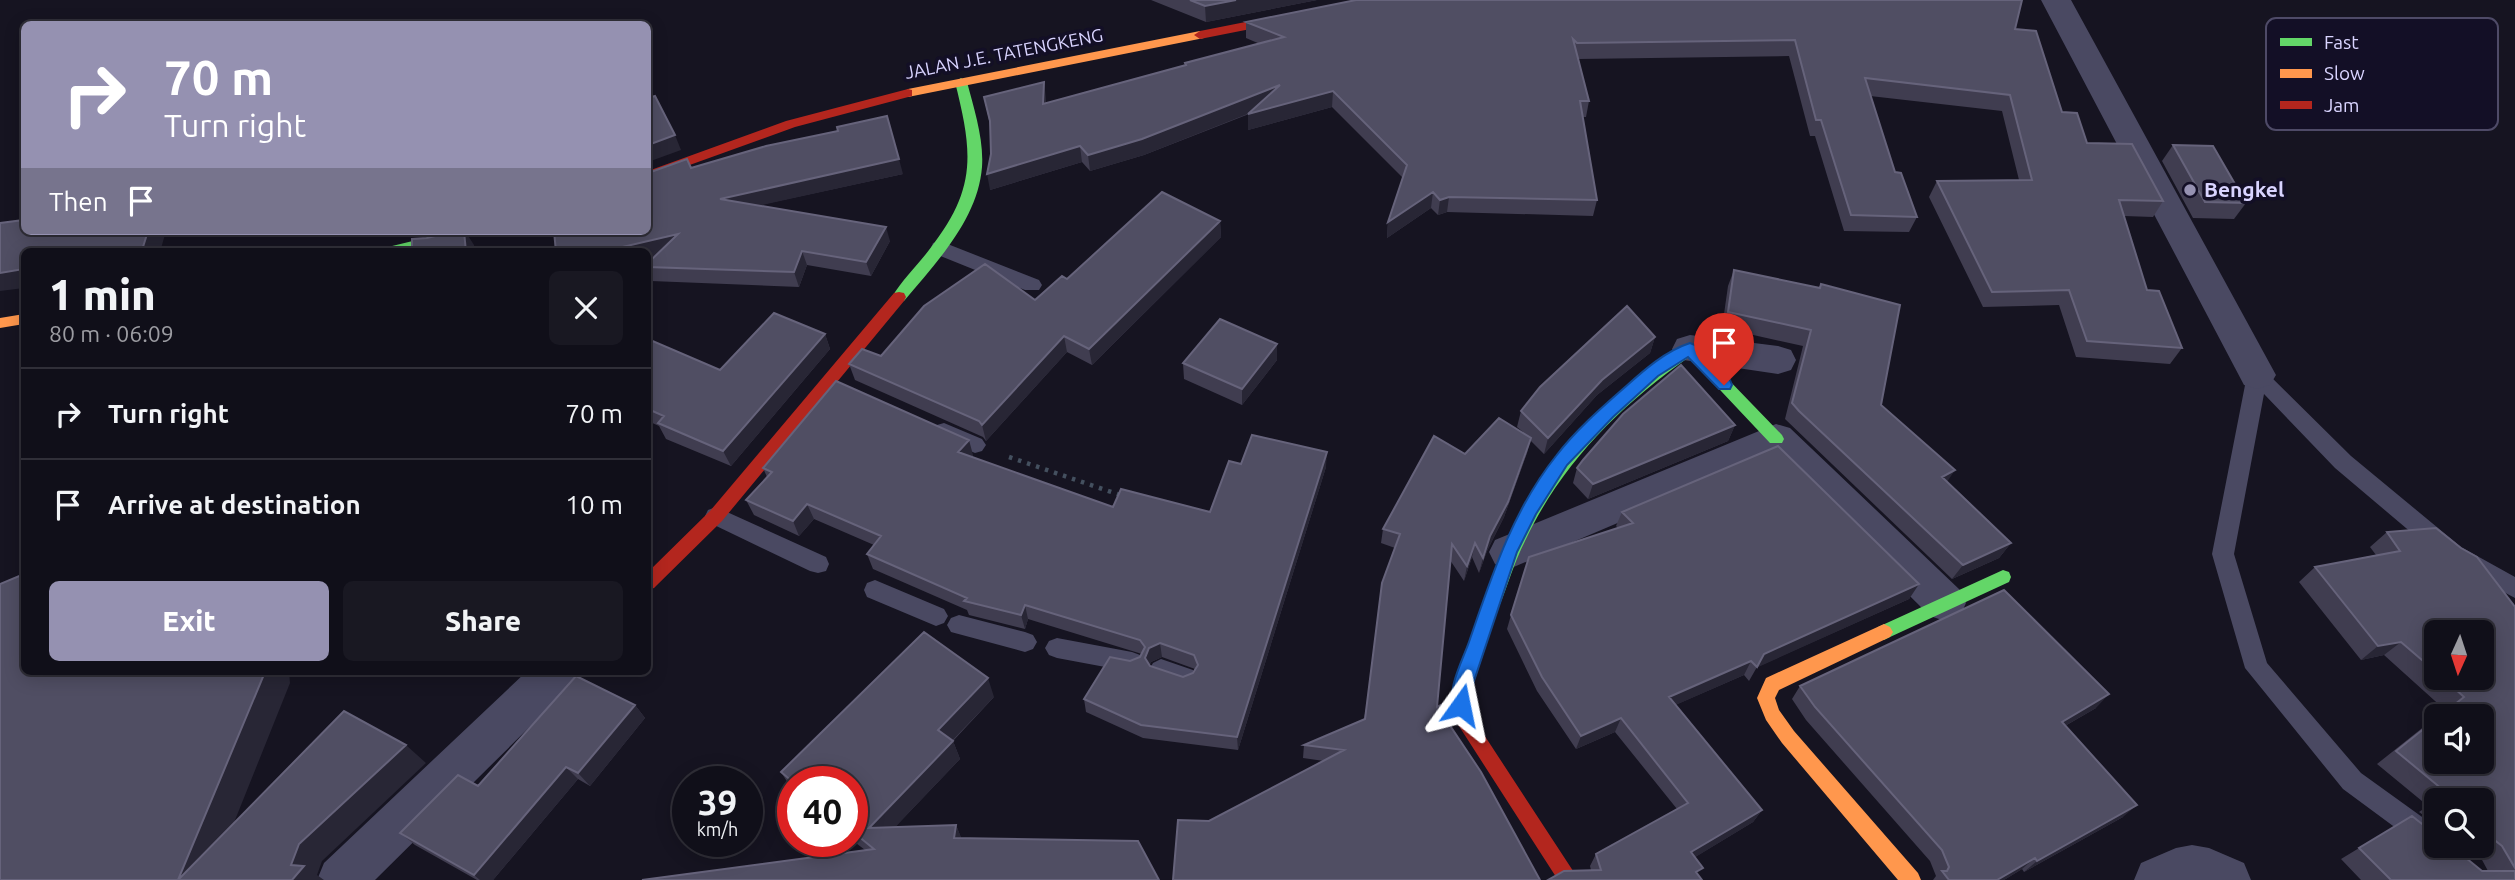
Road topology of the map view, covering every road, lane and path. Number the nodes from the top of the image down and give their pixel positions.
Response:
1 (1376, 0) edge
2 (2056, 0) edge
3 (961, 82) junction
4 (651, 175) edge
5 (458, 235) edge
6 (404, 248) edge
7 (940, 248) junction
8 (1032, 285) dead end
9 (21, 320) edge
10 (0, 323) edge
11 (1690, 349) junction
12 (1779, 360) dead end
13 (2257, 375) junction
14 (831, 380) junction
15 (855, 391) edge
16 (927, 424) edge
17 (1776, 439) junction
18 (975, 445) joint
19 (1129, 498) edge
20 (716, 516) junction
21 (1509, 552) junction
22 (818, 564) dead end
23 (2003, 577) dead end
24 (651, 580) edge
25 (2515, 588) edge
26 (875, 590) dead end
27 (1945, 603) junction
28 (936, 616) dead end
29 (959, 625) dead end
30 (1025, 642) dead end
31 (1057, 648) dead end
32 (1132, 662) edge
33 (1161, 670) edge
34 (553, 675) edge
35 (1185, 677) edge
36 (2424, 833) edge
37 (341, 880) edge
38 (1569, 880) edge
39 (1911, 880) edge
40 (2158, 880) edge
41 (2227, 880) edge

1 - 3 street, JALAN J.E. TATENGKENG
2 - 13 street
3 - 4 street, JALAN J.E. TATENGKENG
3 - 7 street
5 - 6 street
7 - 8 lane
7 - 14 street
9 - 10 street
11 - 12 street
11 - 17 street
11 - 21 street
13 - 25 lane
13 - 36 lane
14 - 15 lane
14 - 20 street
16 - 18 lane
17 - 21 street
17 - 27 street
18 - 19 path
20 - 22 lane
20 - 24 street
21 - 38 street
23 - 27 street
26 - 28 lane
27 - 39 street
29 - 30 lane
31 - 32 lane
33 - 35 lane
34 - 37 street
40 - 41 street

